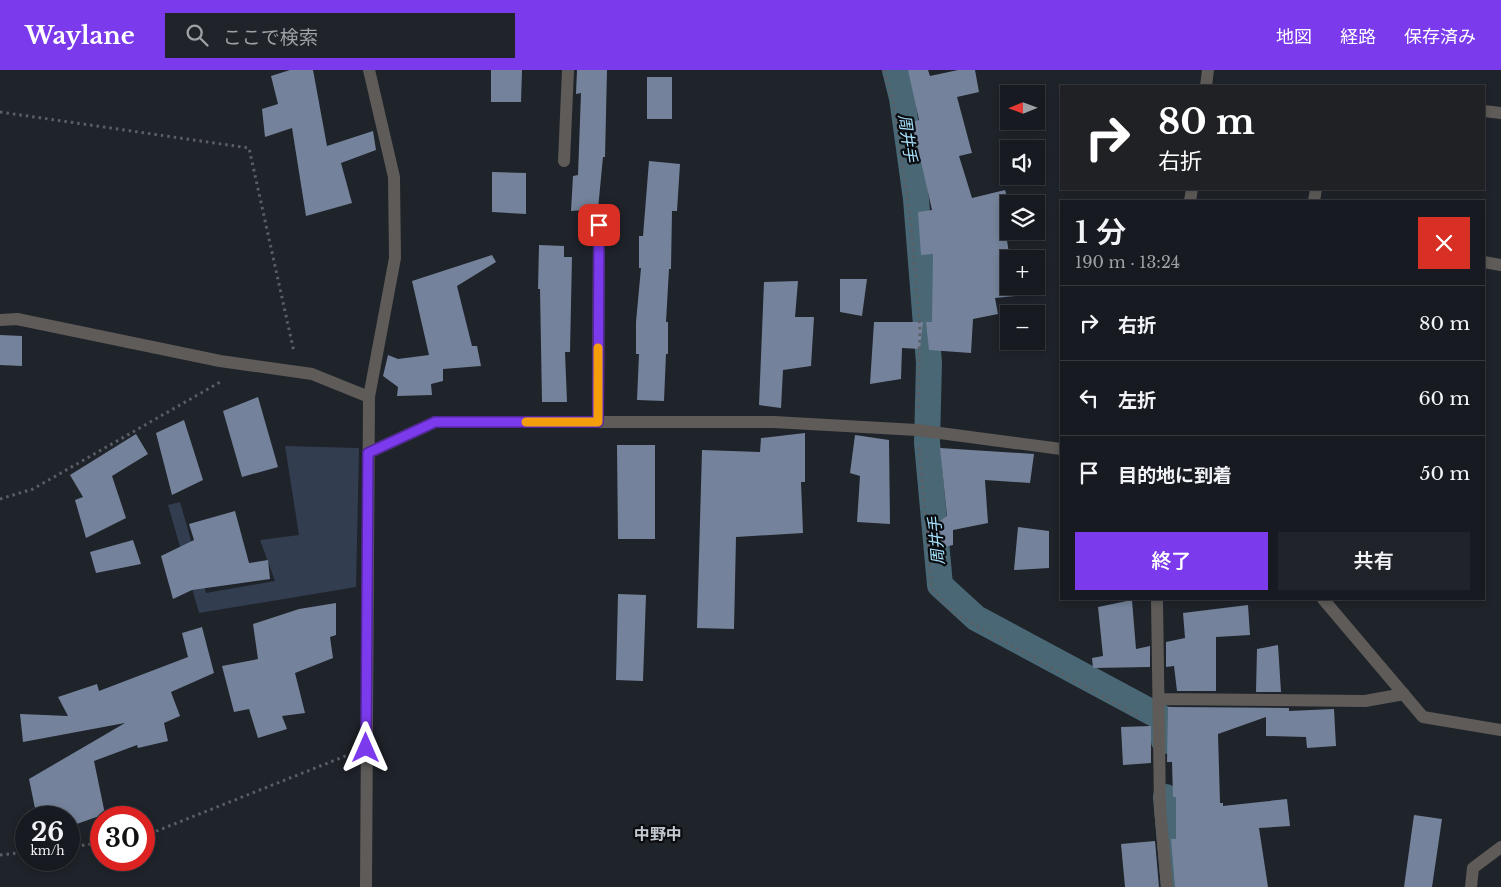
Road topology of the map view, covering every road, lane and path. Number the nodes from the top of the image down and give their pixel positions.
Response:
1 (368, 70) edge
2 (568, 70) edge
3 (884, 70) edge
4 (1208, 70) edge
5 (1206, 85) edge
6 (1485, 111) edge
7 (0, 112) edge
8 (1501, 113) edge
9 (564, 161) dead end
10 (599, 225) dead end
11 (1485, 262) edge
12 (1501, 264) edge
13 (0, 320) edge
14 (250, 365) junction
15 (298, 372) junction
16 (369, 397) junction
17 (598, 422) junction
18 (917, 430) junction
19 (1060, 449) edge
20 (368, 453) junction
21 (0, 499) edge
22 (1157, 600) edge
23 (1324, 600) edge
24 (1404, 694) junction
25 (1158, 699) junction
26 (1159, 728) junction
27 (1501, 730) edge
28 (366, 748) junction
29 (155, 832) edge
30 (1501, 847) edge
31 (15, 853) edge
32 (0, 855) edge
33 (366, 887) edge
34 (1167, 887) edge
35 (1471, 887) edge

1 - 16 street
2 - 9 street
3 - 18 path
4 - 5 street
6 - 8 street
7 - 15 path
10 - 17 street
11 - 12 street
13 - 14 street
14 - 15 street
14 - 21 path
15 - 16 street
16 - 20 street
17 - 18 street
17 - 20 street
18 - 19 street
18 - 26 path
20 - 28 street
22 - 25 street
23 - 24 street
24 - 25 street
24 - 27 street
25 - 26 street
26 - 34 street
28 - 29 path
28 - 33 street
30 - 35 street
31 - 32 path

